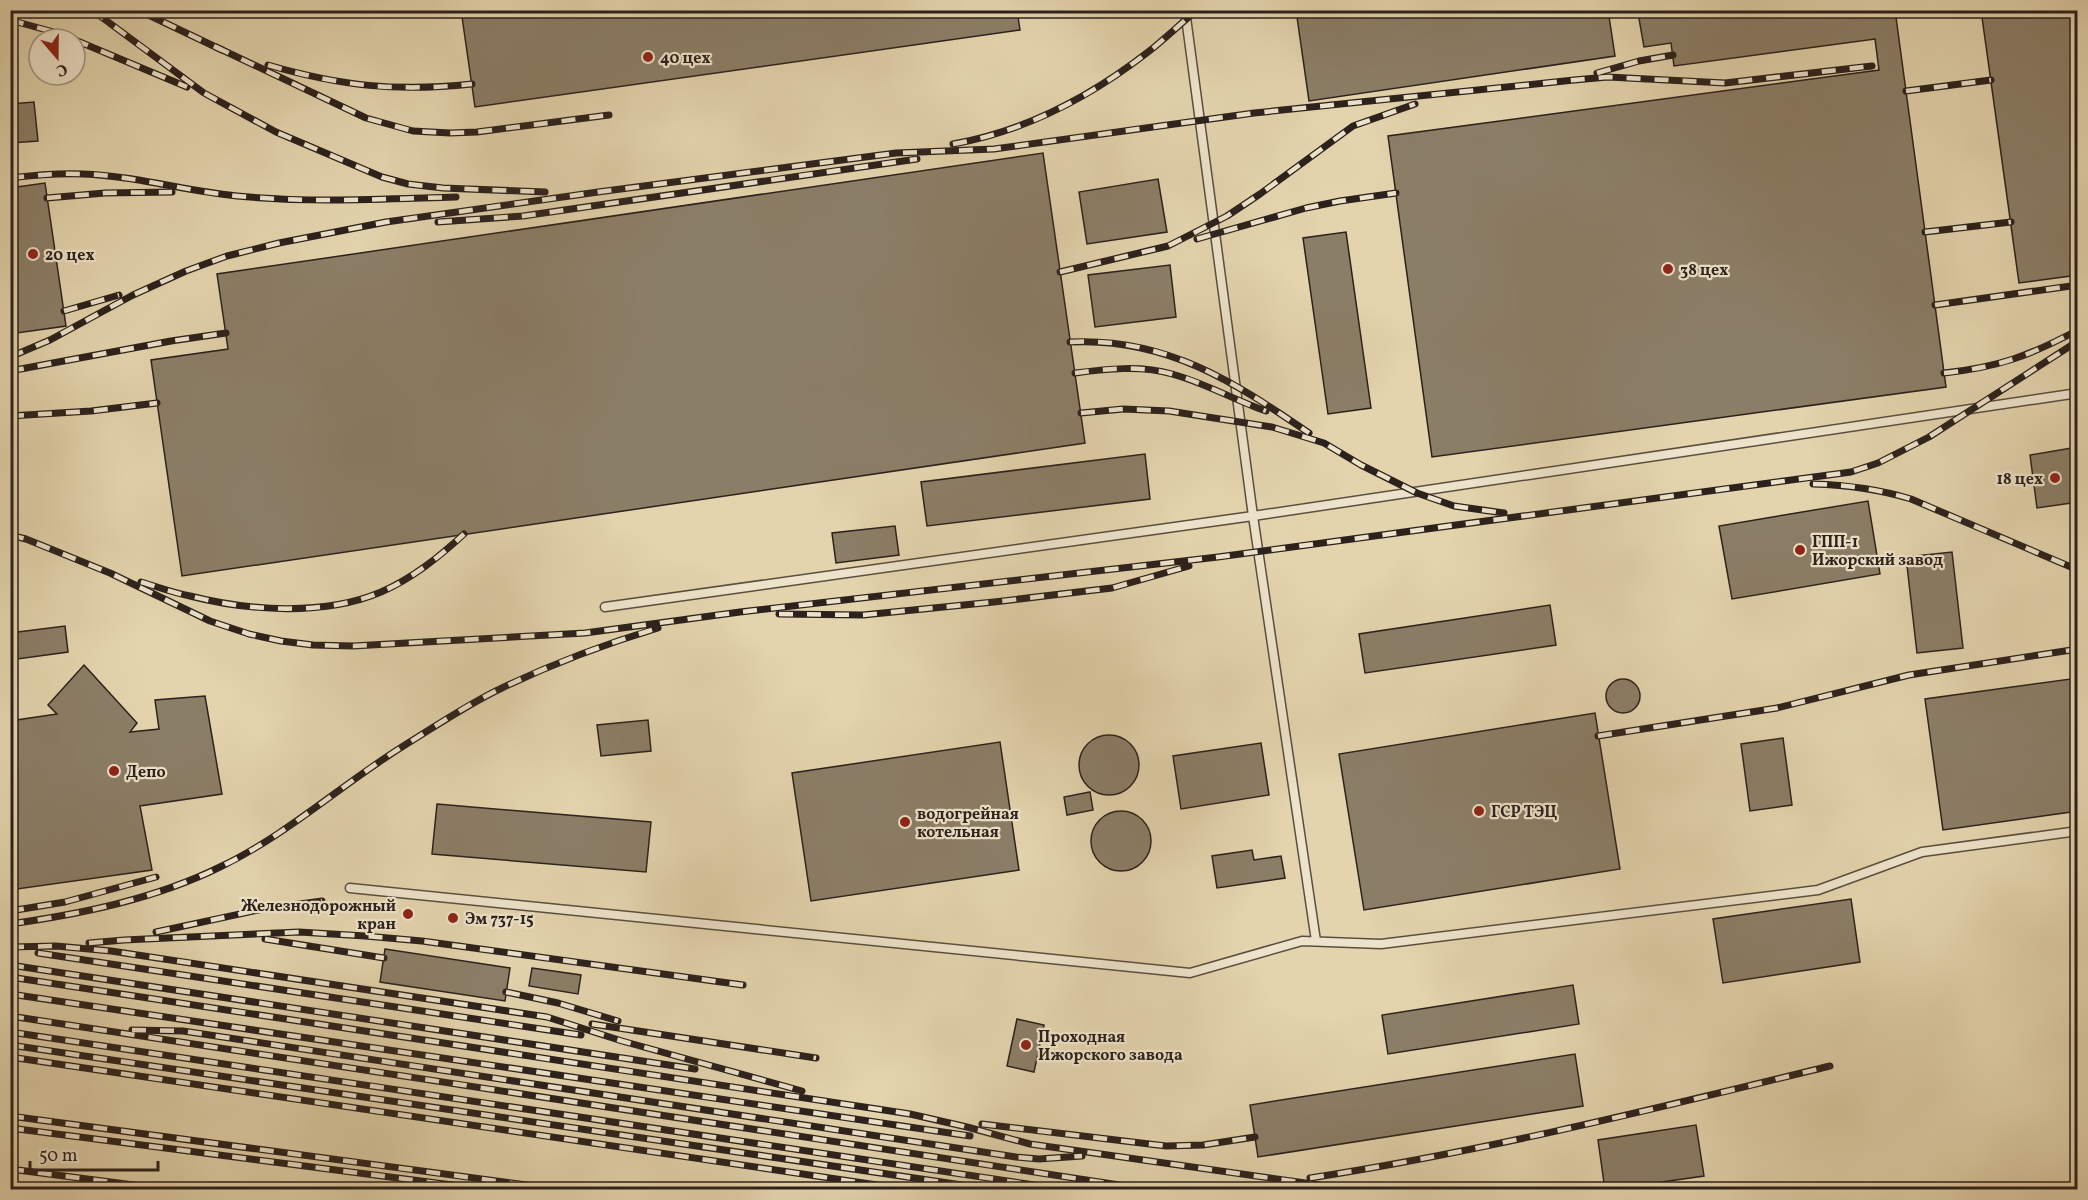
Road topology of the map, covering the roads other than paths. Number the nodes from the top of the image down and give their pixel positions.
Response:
1 (1185, 10) edge
2 (2078, 393) edge
3 (1253, 516) junction
4 (605, 607) dead end
5 (2078, 831) edge
6 (350, 888) dead end
7 (1316, 942) junction

1 - 3 lane
2 - 3 lane
3 - 4 lane
3 - 7 lane
5 - 7 lane
6 - 7 lane

